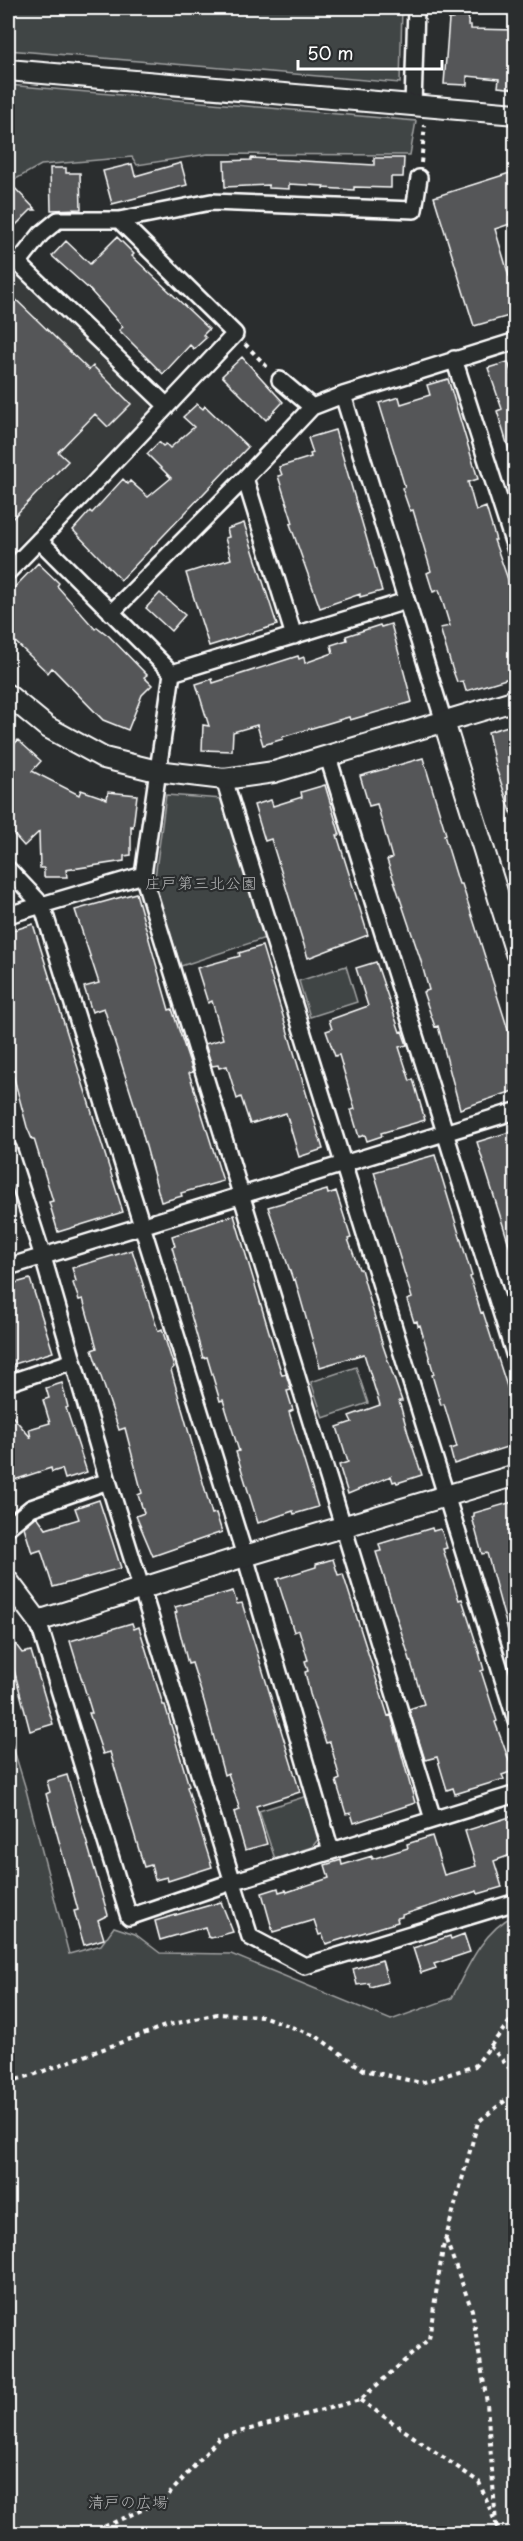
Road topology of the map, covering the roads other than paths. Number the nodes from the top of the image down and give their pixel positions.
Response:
1 (416, 8) edge
2 (8, 70) edge
3 (420, 106) junction
4 (516, 114) edge
5 (419, 178) road end
6 (119, 220) junction
7 (13, 258) edge
8 (516, 341) edge
9 (454, 360) junction
10 (280, 380) road end
11 (343, 395) junction
12 (167, 406) junction
13 (312, 407) junction
14 (245, 478) junction
15 (39, 540) junction
16 (516, 551) edge
17 (8, 572) edge
18 (406, 602) junction
19 (111, 613) junction
20 (294, 636) junction
21 (172, 673) junction
22 (8, 695) edge
23 (516, 700) edge
24 (444, 722) junction
25 (328, 757) junction
26 (156, 771) junction
27 (224, 779) junction
28 (8, 868) edge
29 (143, 875) junction
30 (42, 905) junction
31 (8, 915) edge
32 (516, 953) edge
33 (516, 1111) edge
34 (445, 1132) junction
35 (8, 1148) edge
36 (343, 1163) junction
37 (242, 1195) junction
38 (142, 1227) junction
39 (43, 1257) junction
40 (8, 1267) edge
41 (516, 1360) edge
42 (73, 1361) junction
43 (8, 1383) edge
44 (516, 1475) edge
45 (108, 1481) junction
46 (446, 1496) junction
47 (8, 1527) edge
48 (343, 1527) junction
49 (245, 1556) junction
50 (8, 1581) edge
51 (142, 1588) junction
52 (38, 1621) junction
53 (516, 1721) edge
54 (516, 1794) edge
55 (433, 1819) junction
56 (331, 1851) junction
57 (232, 1882) junction
58 (516, 1902) edge

1 - 3 street
2 - 3 street
3 - 4 street
5 - 6 street
6 - 7 street
6 - 12 street
7 - 12 street
8 - 9 street
9 - 11 street
9 - 16 street
10 - 13 street
11 - 13 street
11 - 18 street
12 - 15 street
13 - 14 street
14 - 19 street
14 - 20 street
15 - 17 street
15 - 19 street
18 - 20 street
18 - 24 street
19 - 21 street
20 - 21 street
21 - 26 street
22 - 26 street
23 - 24 street
24 - 25 street
24 - 32 street
25 - 27 street
25 - 34 street
26 - 27 street
26 - 29 street
27 - 36 street
28 - 30 street
29 - 30 street
29 - 37 street
30 - 31 street
30 - 38 street
33 - 34 street
34 - 36 street
34 - 41 street
35 - 39 street
36 - 37 street
36 - 46 street
37 - 38 street
37 - 48 street
38 - 39 street
38 - 49 street
39 - 40 street
39 - 42 street
42 - 43 street
42 - 45 street
44 - 46 street
45 - 47 street
45 - 51 street
46 - 48 street
46 - 53 street
48 - 49 street
48 - 55 street
49 - 51 street
49 - 56 street
50 - 52 street
51 - 52 street
51 - 57 street
52 - 57 street
54 - 55 street
55 - 56 street
56 - 57 street
57 - 58 street

